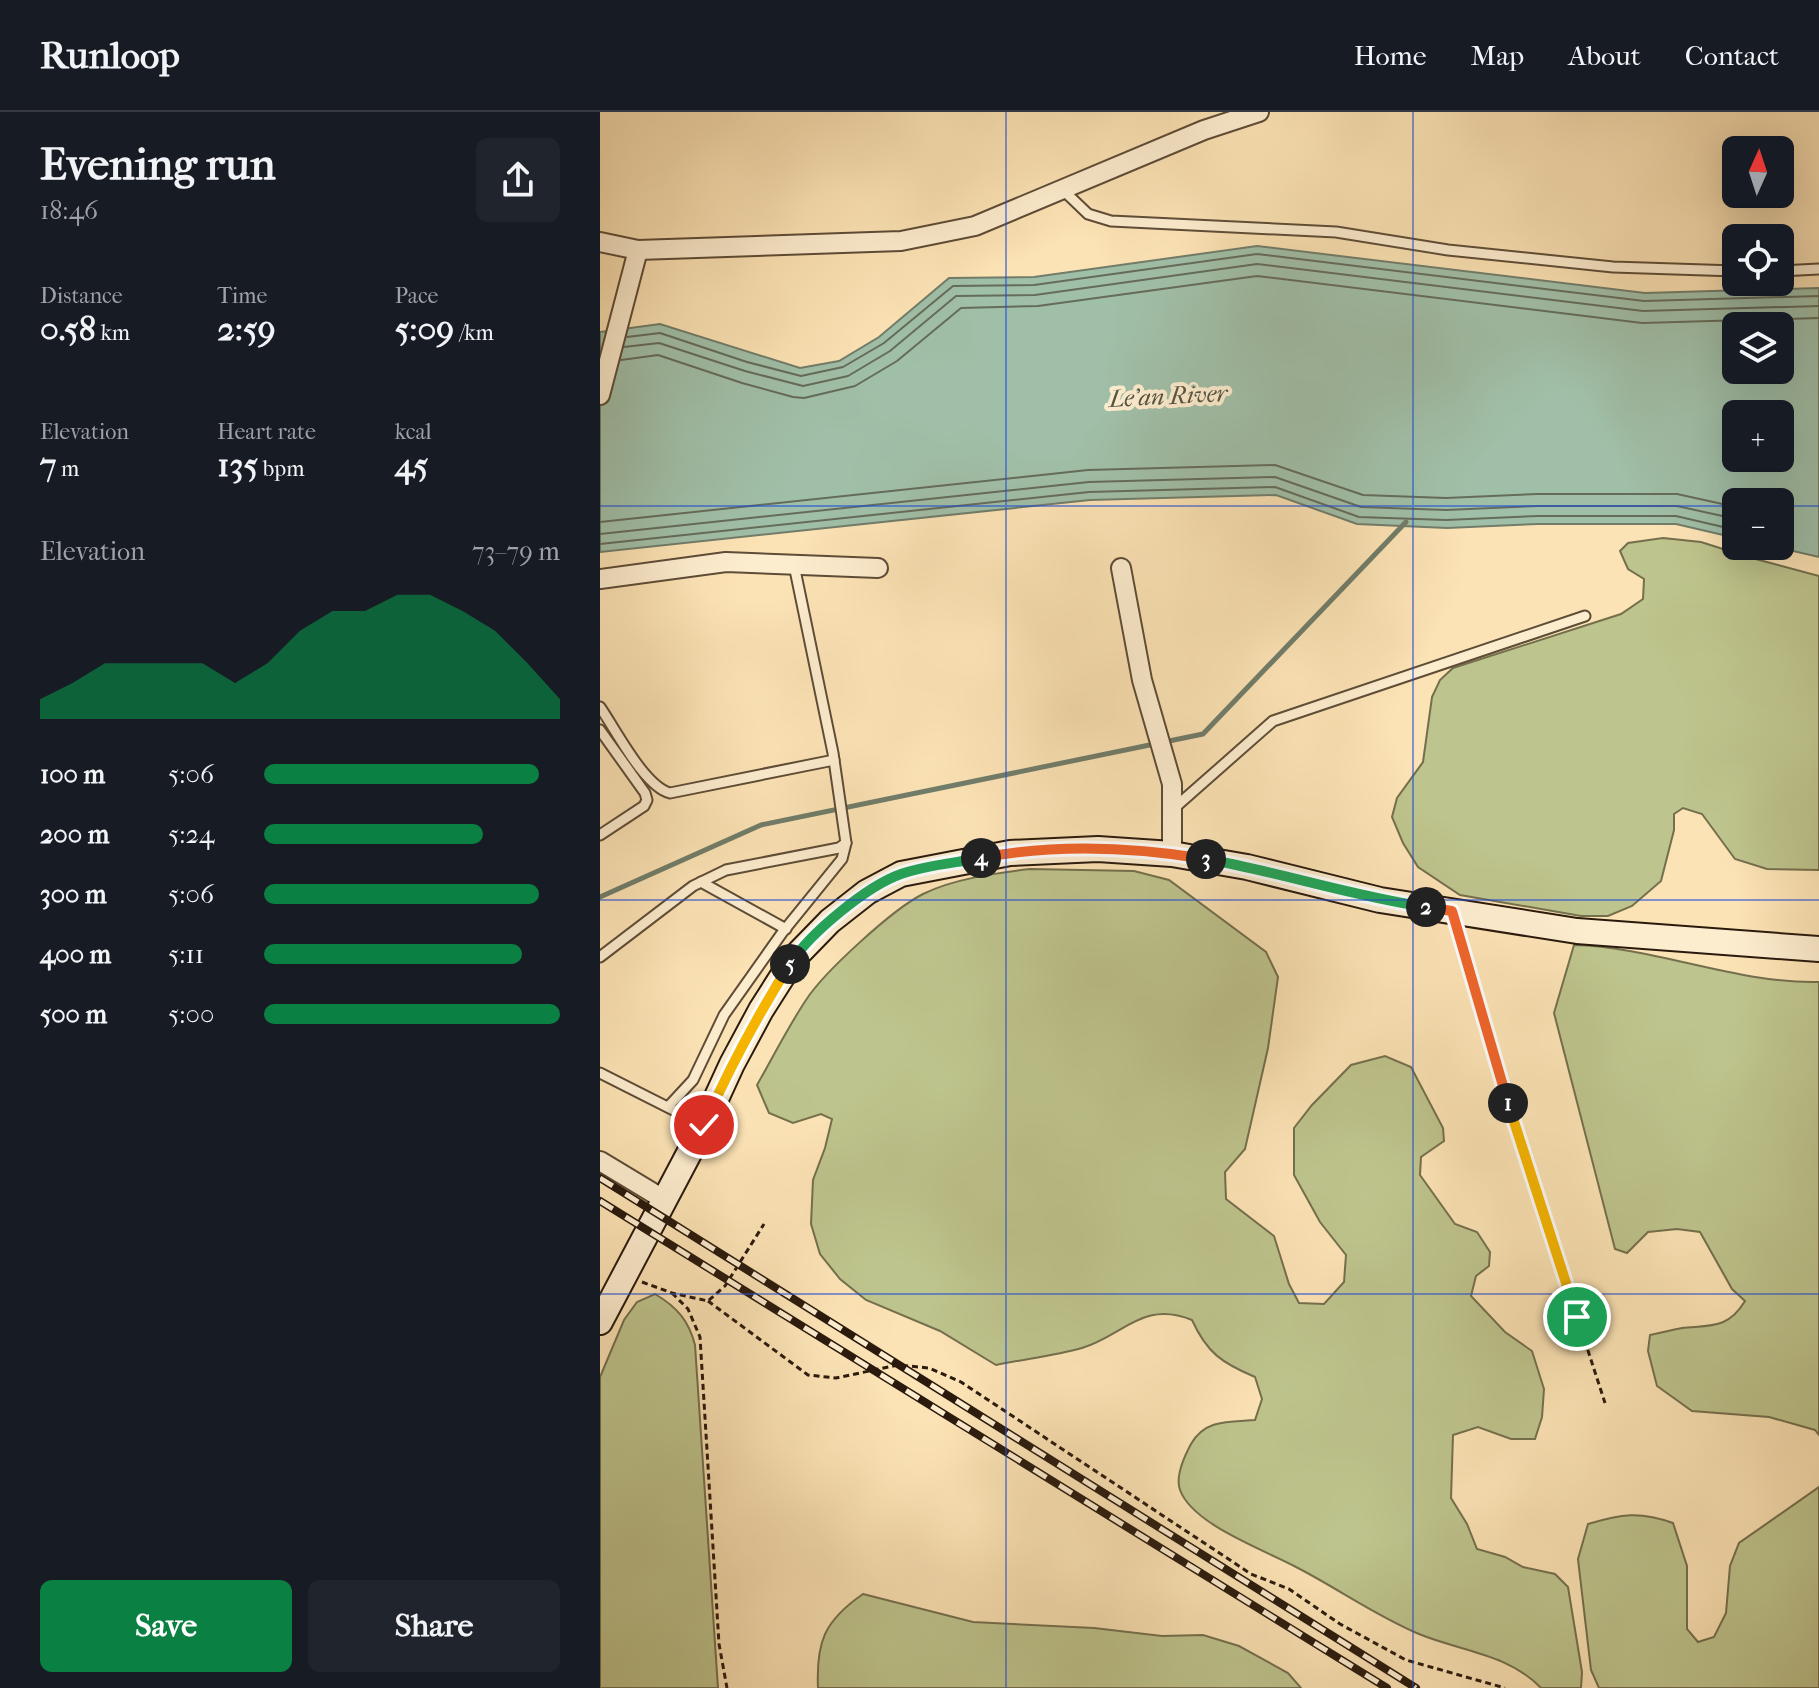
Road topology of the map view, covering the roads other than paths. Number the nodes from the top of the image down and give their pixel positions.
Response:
1 (1259, 112) edge
2 (1063, 190) junction
3 (600, 242) edge
4 (638, 250) junction
5 (1819, 269) edge
6 (1794, 270) edge
7 (1722, 271) edge
8 (600, 395) edge
9 (794, 565) junction
10 (878, 568) dead end
11 (1121, 568) dead end
12 (600, 579) edge
13 (1585, 616) dead end
14 (600, 707) edge
15 (600, 730) edge
16 (834, 760) junction
17 (1172, 810) junction
18 (600, 835) edge
19 (846, 843) junction
20 (1172, 854) junction
21 (701, 882) junction
22 (786, 929) junction
23 (1819, 949) edge
24 (600, 957) edge
25 (600, 1073) edge
26 (668, 1107) junction
27 (704, 1125) junction
28 (600, 1161) edge
29 (663, 1199) junction
30 (600, 1322) edge

1 - 2 street
2 - 4 street
2 - 7 lane
3 - 4 street
4 - 8 street
5 - 6 lane
9 - 10 street
9 - 12 street
9 - 16 lane
11 - 17 street
13 - 17 lane
14 - 16 lane
15 - 18 lane
16 - 19 lane
17 - 20 street
19 - 21 lane
19 - 22 lane
20 - 23 street
20 - 27 street
21 - 22 lane
21 - 24 lane
22 - 26 lane
25 - 26 lane
26 - 27 lane
27 - 29 street
28 - 29 street
29 - 30 street

